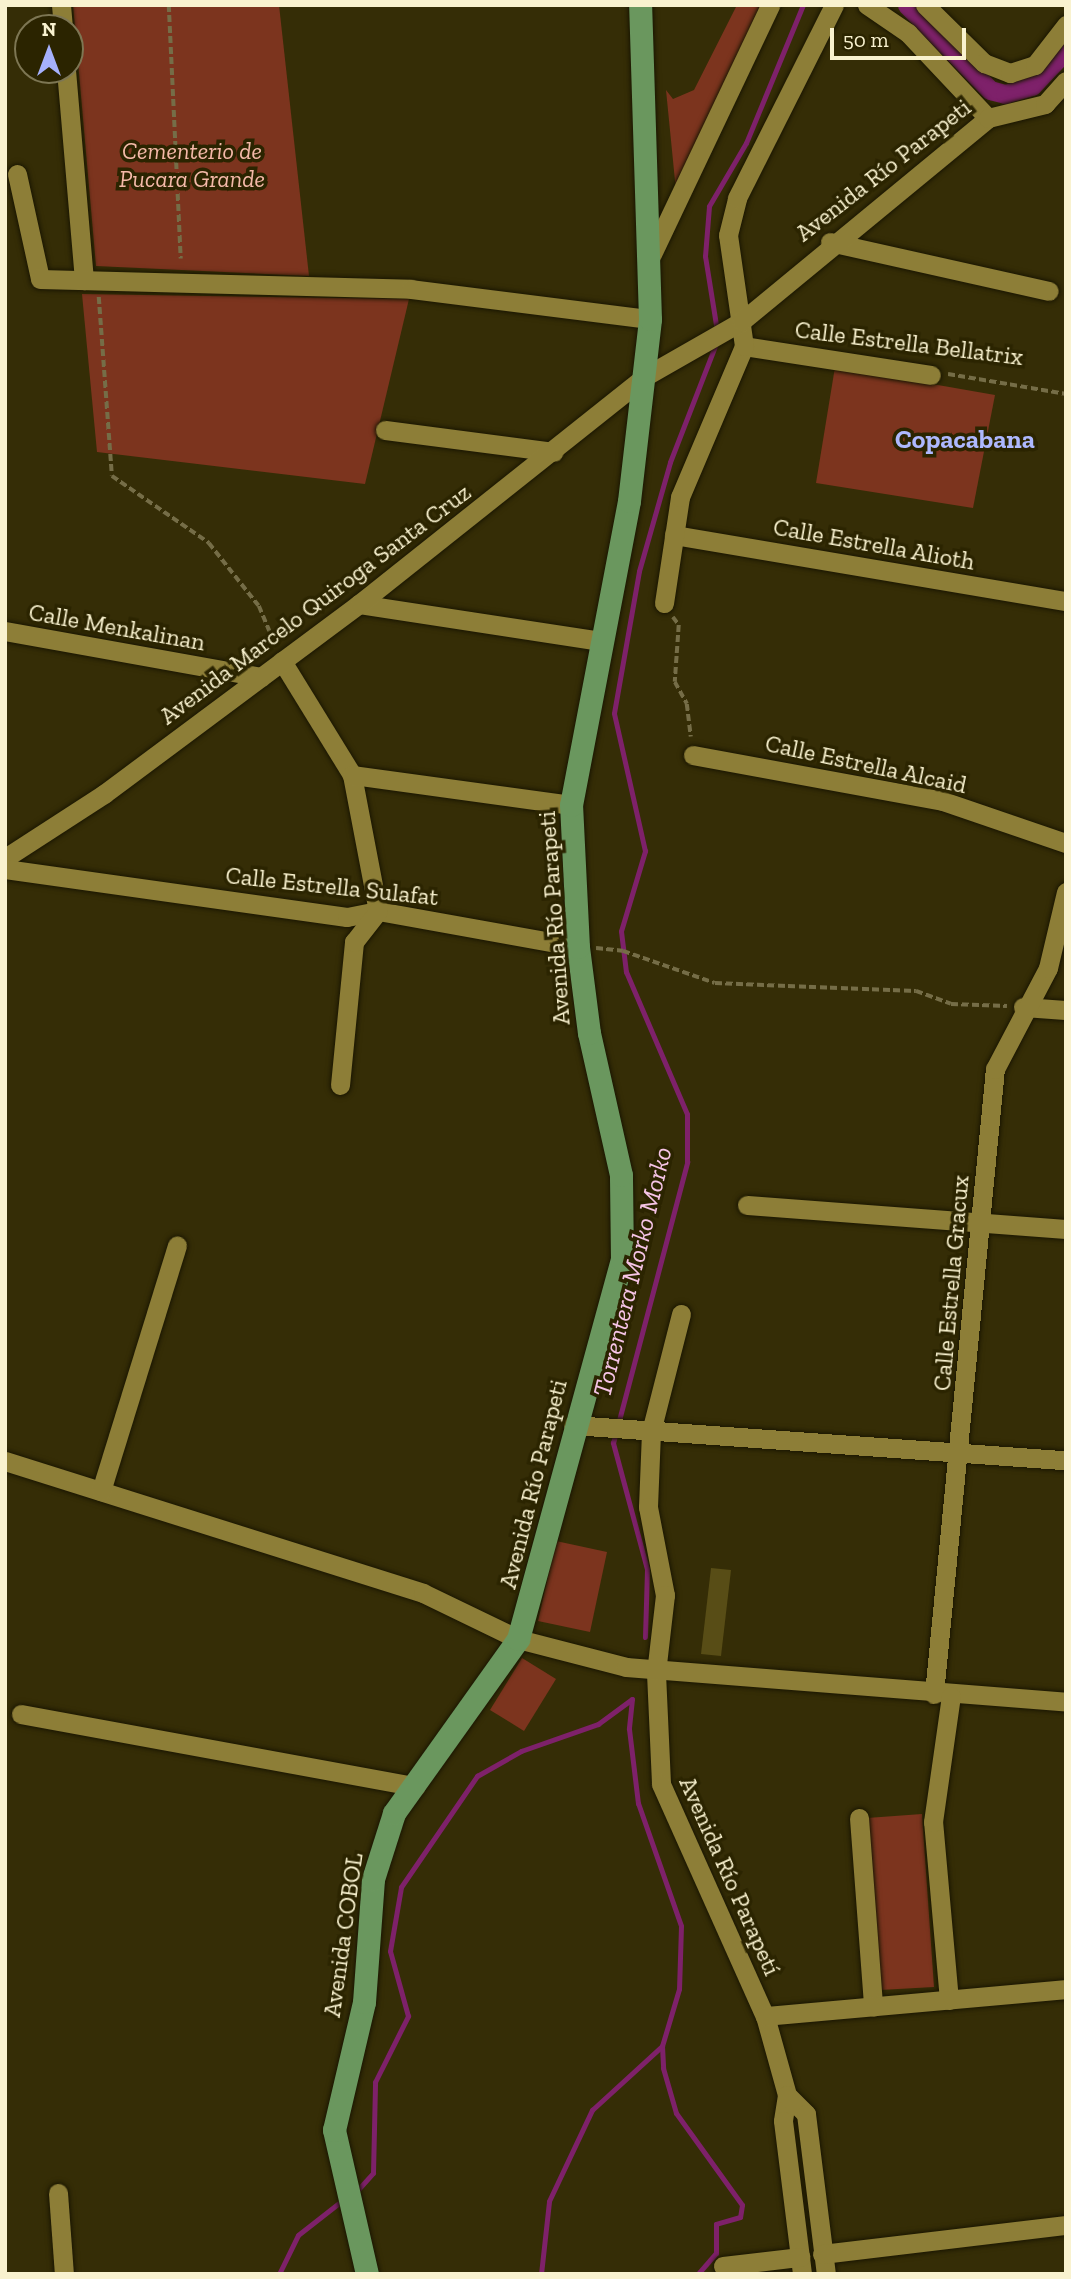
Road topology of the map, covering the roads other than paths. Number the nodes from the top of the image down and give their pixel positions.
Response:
1 (640, 5) edge
2 (770, 5) edge
3 (834, 5) edge
4 (867, 5) edge
5 (926, 5) edge
6 (1066, 25) edge
7 (1066, 81) edge
8 (68, 84) edge
9 (988, 118) junction
10 (17, 174) dead end
11 (830, 242) junction
12 (652, 254) junction
13 (91, 281) junction
14 (1049, 291) dead end
15 (650, 319) junction
16 (742, 321) junction
17 (744, 346) junction
18 (932, 375) road end
19 (644, 377) junction
20 (385, 430) dead end
21 (554, 452) junction
22 (674, 535) junction
23 (1066, 601) edge
24 (664, 603) road end
25 (359, 604) junction
26 (5, 631) edge
27 (601, 641) junction
28 (282, 662) junction
29 (261, 677) junction
30 (693, 755) road end
31 (352, 775) junction
32 (571, 805) junction
33 (1066, 843) edge
34 (5, 858) edge
35 (5, 869) edge
36 (1066, 892) edge
37 (378, 911) junction
38 (578, 947) junction
39 (1023, 1007) junction
40 (1066, 1010) edge
41 (340, 1085) dead end
42 (747, 1205) dead end
43 (982, 1223) junction
44 (1066, 1229) edge
45 (177, 1246) dead end
46 (681, 1314) dead end
47 (573, 1425) junction
48 (651, 1432) junction
49 (960, 1453) junction
50 (1066, 1460) edge
51 (5, 1461) edge
52 (101, 1491) junction
53 (517, 1639) junction
54 (656, 1673) junction
55 (943, 1695) junction
56 (1066, 1702) edge
57 (21, 1714) dead end
58 (415, 1786) junction
59 (859, 1818) dead end
60 (1066, 1989) edge
61 (949, 2000) junction
62 (873, 2007) junction
63 (765, 2016) junction
64 (787, 2095) junction
65 (58, 2193) dead end
66 (1066, 2225) edge
67 (822, 2254) junction
68 (801, 2265) edge
69 (723, 2266) dead end
70 (64, 2274) edge
71 (367, 2274) edge
72 (826, 2274) edge

1 - 12 main road
2 - 12 street
3 - 16 street
4 - 9 street
5 - 6 street
7 - 9 street, Avenida Río Parapeti
8 - 13 street
9 - 11 street, Avenida Río Parapeti
10 - 13 street
11 - 14 street
11 - 16 street, Avenida Río Parapeti
12 - 15 main road
13 - 15 street
15 - 19 main road
16 - 17 street
16 - 19 street, Avenida Río Parapeti
17 - 18 street, Calle Estrella Bellatrix
17 - 22 street
19 - 21 street, Avenida Marcelo Quiroga Santa Cruz
19 - 27 main road, Avenida Río Parapeti
20 - 21 street
21 - 25 street, Avenida Marcelo Quiroga Santa Cruz
22 - 23 street, Calle Estrella Alioth
22 - 24 street
25 - 27 street
25 - 28 street, Avenida Marcelo Quiroga Santa Cruz
26 - 29 street, Calle Menkalinan
27 - 32 main road, Avenida Río Parapeti
28 - 29 street, Avenida Marcelo Quiroga Santa Cruz
28 - 31 street
29 - 34 street, Avenida Marcelo Quiroga Santa Cruz
30 - 33 street, Calle Estrella Alcaid
31 - 32 street
31 - 37 street
32 - 38 main road, Avenida Río Parapeti
35 - 37 street, Calle Estrella Sulafat
36 - 39 street, Calle Estrella Gracux
37 - 38 street, Calle Estrella Sulafat
37 - 41 street
38 - 47 main road, Avenida Río Parapeti
39 - 40 street
39 - 43 street, Calle Estrella Gracux
42 - 43 street
43 - 44 street
43 - 49 street, Calle Estrella Gracux
45 - 52 street
46 - 48 street, Avenida Río Parapetí
47 - 48 street
47 - 53 main road, Avenida Río Parapeti
48 - 49 street
48 - 54 street, Avenida Río Parapetí
49 - 50 street
49 - 55 street, Calle Estrella Gracux
51 - 52 street
52 - 53 street
53 - 54 street
53 - 58 main road, Avenida COBOL
54 - 55 street
54 - 63 street, Avenida Río Parapetí
55 - 56 street
55 - 61 street, Calle Estrella Gracux
57 - 58 street
58 - 71 main road, Avenida COBOL
59 - 62 street
60 - 61 street
61 - 62 street
62 - 63 street
63 - 64 street, Avenida Río Parapetí
64 - 67 street, Avenida Río Parapetí
64 - 68 street, Avenida Río Parapetí
65 - 70 street
66 - 67 street
67 - 72 street, Avenida Río Parapetí
68 - 69 street

